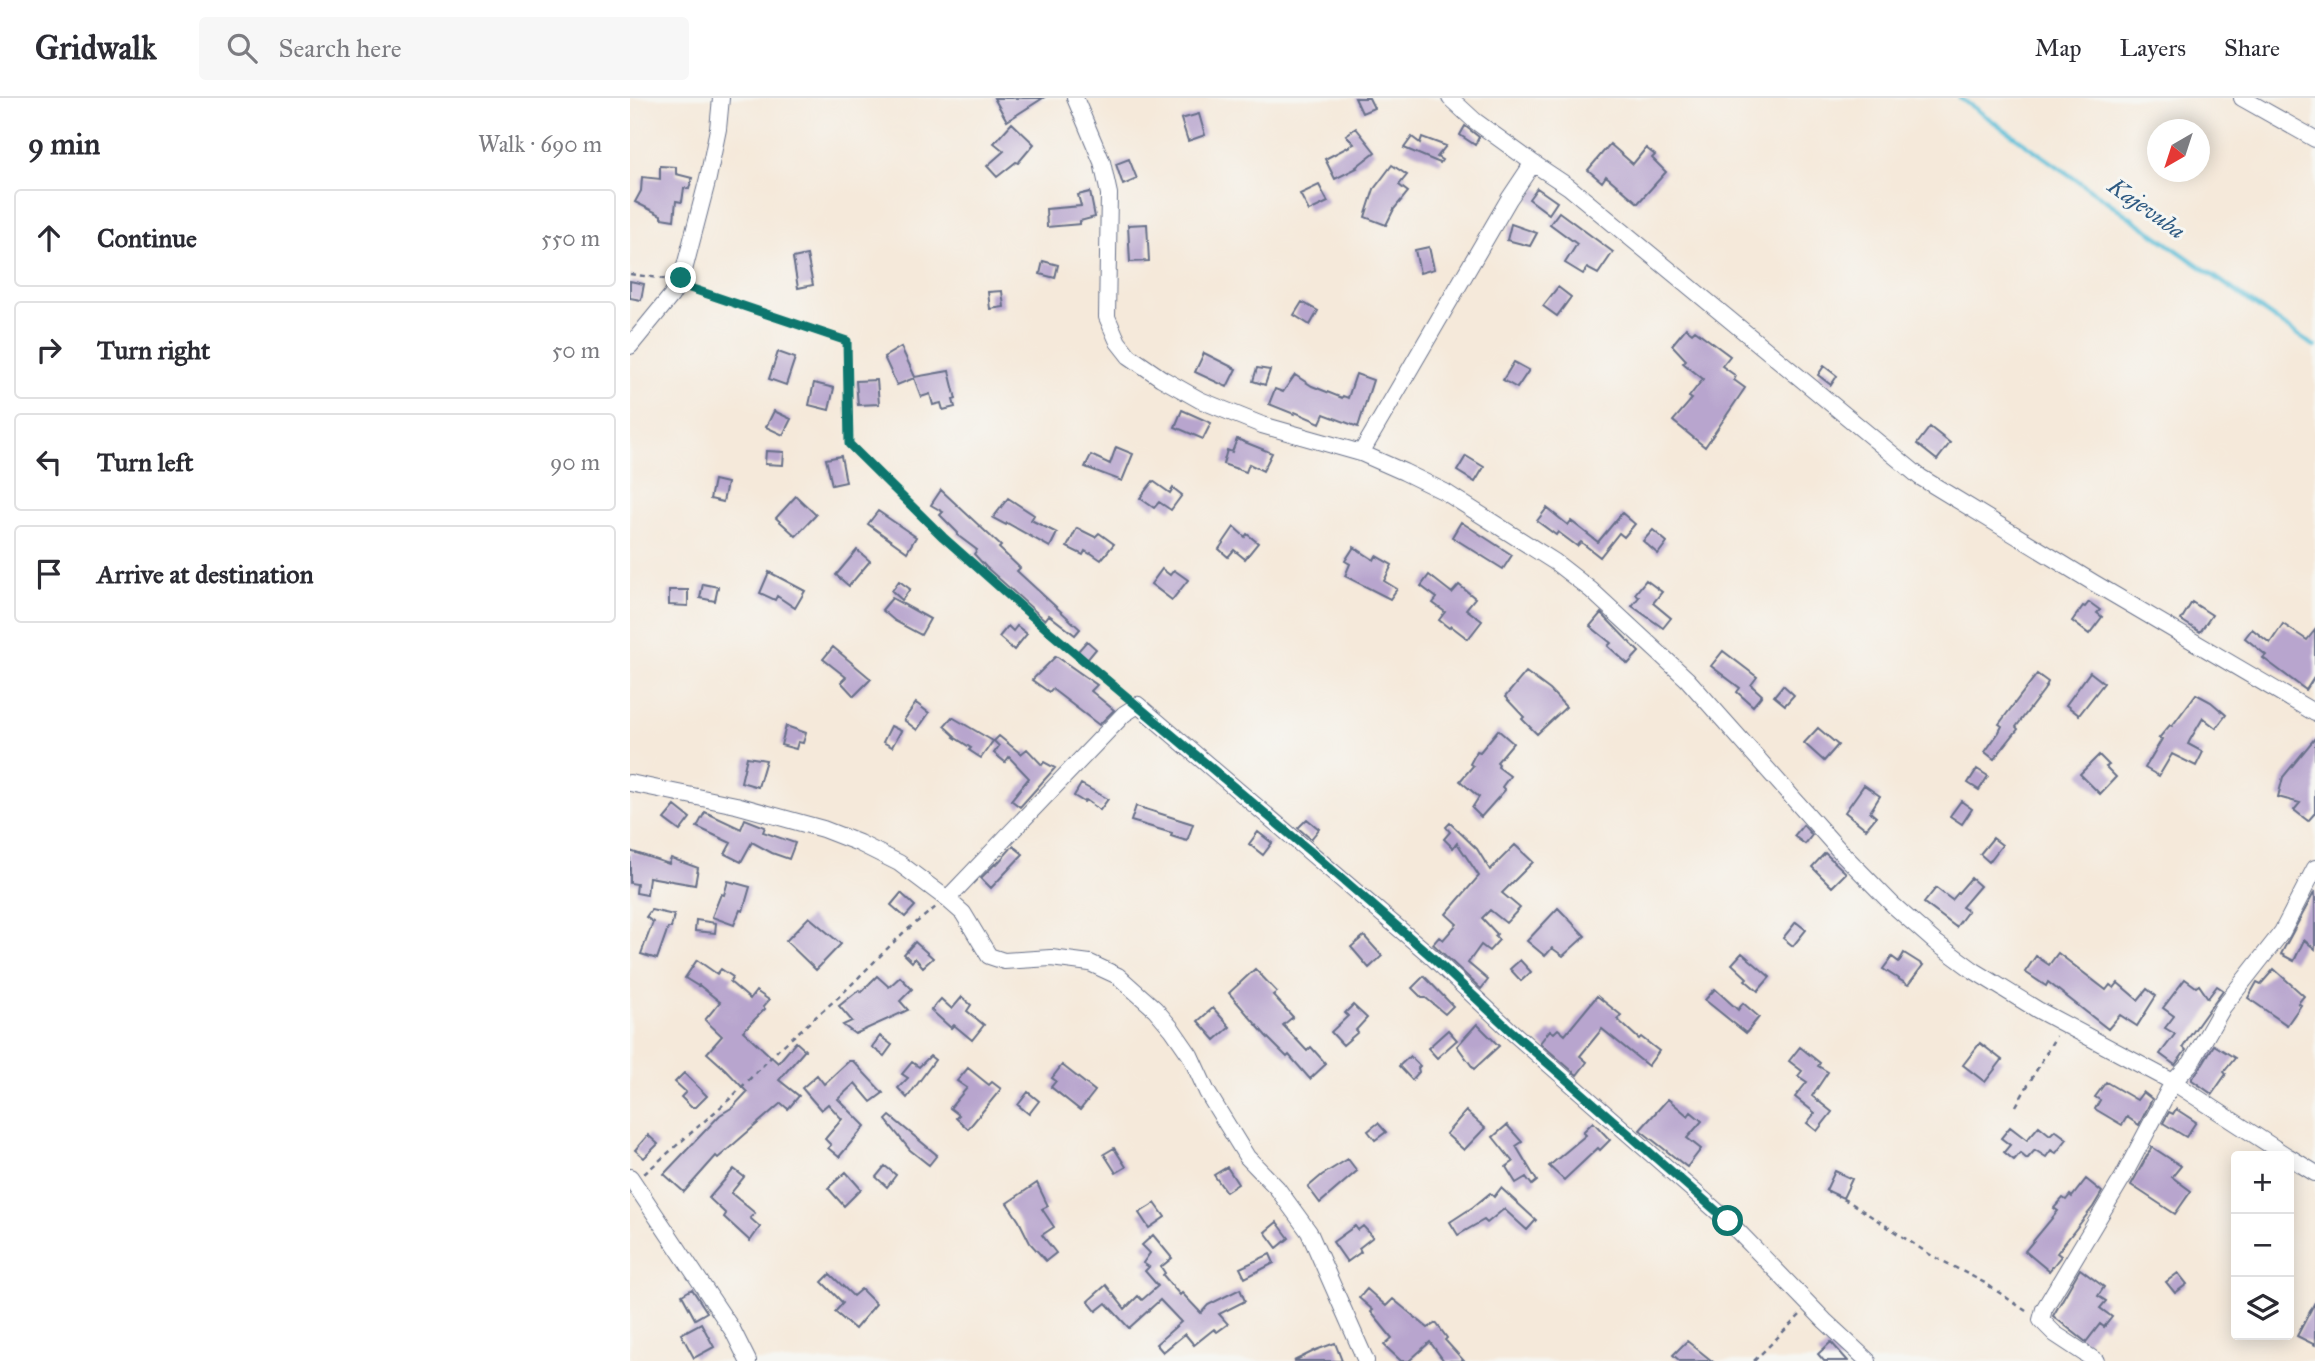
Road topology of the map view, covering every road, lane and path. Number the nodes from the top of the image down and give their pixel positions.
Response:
1 (721, 98) edge
2 (1075, 98) edge
3 (1450, 98) edge
4 (2242, 98) edge
5 (2315, 139) edge
6 (1533, 163) junction
7 (630, 274) edge
8 (678, 284) junction
9 (630, 346) edge
10 (1361, 453) junction
11 (1138, 705) junction
12 (2315, 713) edge
13 (630, 783) edge
14 (2315, 868) edge
15 (947, 899) junction
16 (2063, 1024) junction
17 (2173, 1082) junction
18 (2016, 1106) dead end
19 (2279, 1151) edge
20 (2294, 1161) edge
21 (2315, 1173) edge
22 (632, 1180) edge
23 (1825, 1190) dead end
24 (1810, 1306) junction
25 (2041, 1320) junction
26 (748, 1361) edge
27 (1366, 1361) edge
28 (1754, 1361) edge
29 (1868, 1361) edge
30 (2096, 1361) edge

1 - 8 street
2 - 10 street
3 - 6 street
4 - 5 street
6 - 10 street
6 - 12 street
7 - 8 path
8 - 9 street
8 - 11 path
10 - 16 street
11 - 15 street
11 - 24 street
13 - 15 street
14 - 17 street
15 - 22 path
15 - 27 street
16 - 17 street
16 - 18 path
17 - 19 street
17 - 25 street
20 - 21 street
22 - 26 street
23 - 25 path
24 - 28 path
24 - 29 street
25 - 30 street

